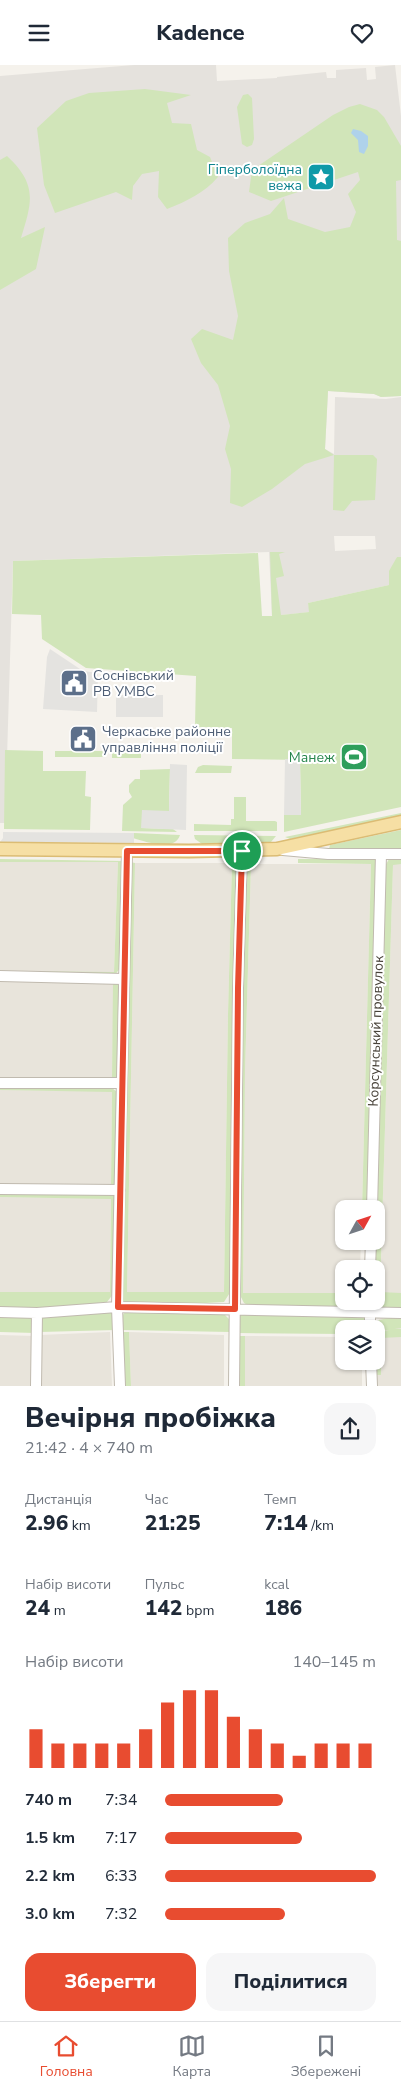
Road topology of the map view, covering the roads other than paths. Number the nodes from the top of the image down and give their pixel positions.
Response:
1 (401, 823) edge
2 (0, 849) edge
3 (277, 849) junction
4 (127, 851) junction
5 (242, 851) junction
6 (381, 854) junction
7 (401, 855) edge
8 (0, 976) edge
9 (123, 979) junction
10 (0, 1083) edge
11 (122, 1083) junction
12 (0, 1189) edge
13 (120, 1190) junction
14 (372, 1200) edge
15 (118, 1307) junction
16 (335, 1308) edge
17 (235, 1309) junction
18 (385, 1310) edge
19 (0, 1313) edge
20 (37, 1313) junction
21 (401, 1313) edge
22 (371, 1370) edge
23 (36, 1386) edge
24 (120, 1386) edge
25 (234, 1386) edge
26 (372, 1386) edge

1 - 3 main road
2 - 4 main road
3 - 5 main road
3 - 6 street
4 - 5 main road
4 - 9 street
5 - 17 street
6 - 7 street
6 - 14 street, Корсунський провулок
8 - 9 street
9 - 11 street
10 - 11 street
11 - 13 street
12 - 13 street
13 - 15 street
15 - 17 street
15 - 20 street
15 - 24 street
16 - 17 street
17 - 25 street
18 - 21 street
19 - 20 street
20 - 23 street
22 - 26 street

